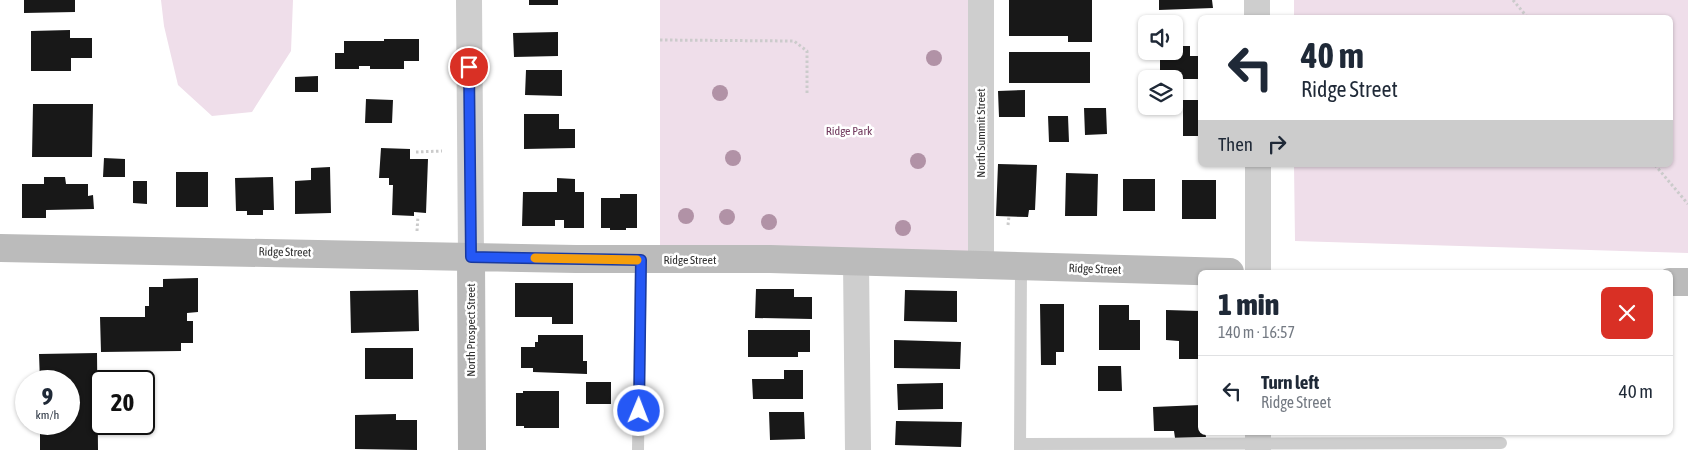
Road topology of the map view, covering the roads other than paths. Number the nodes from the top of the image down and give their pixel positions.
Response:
1 (469, 0) edge
2 (981, 0) edge
3 (1257, 0) edge
4 (1257, 15) edge
5 (1258, 167) edge
6 (0, 248) edge
7 (471, 257) junction
8 (641, 260) junction
9 (856, 262) junction
10 (981, 266) junction
11 (1021, 267) junction
12 (1258, 270) edge
13 (1198, 271) edge
14 (1673, 282) edge
15 (1688, 282) edge
16 (1258, 442) edge
17 (1501, 442) edge
18 (1020, 447) edge
19 (472, 450) edge
20 (638, 450) edge
21 (858, 450) edge

1 - 7 street, North Prospect Street
2 - 10 street, North Summit Street
3 - 4 street
5 - 12 street
6 - 7 street, Ridge Street
7 - 8 street, Ridge Street
7 - 19 street, North Prospect Street
8 - 9 street, Ridge Street
8 - 20 lane
9 - 10 street, Ridge Street
9 - 21 street
10 - 11 street, Ridge Street
11 - 13 street, Ridge Street
11 - 18 lane
14 - 15 street
16 - 17 lane
16 - 18 lane

